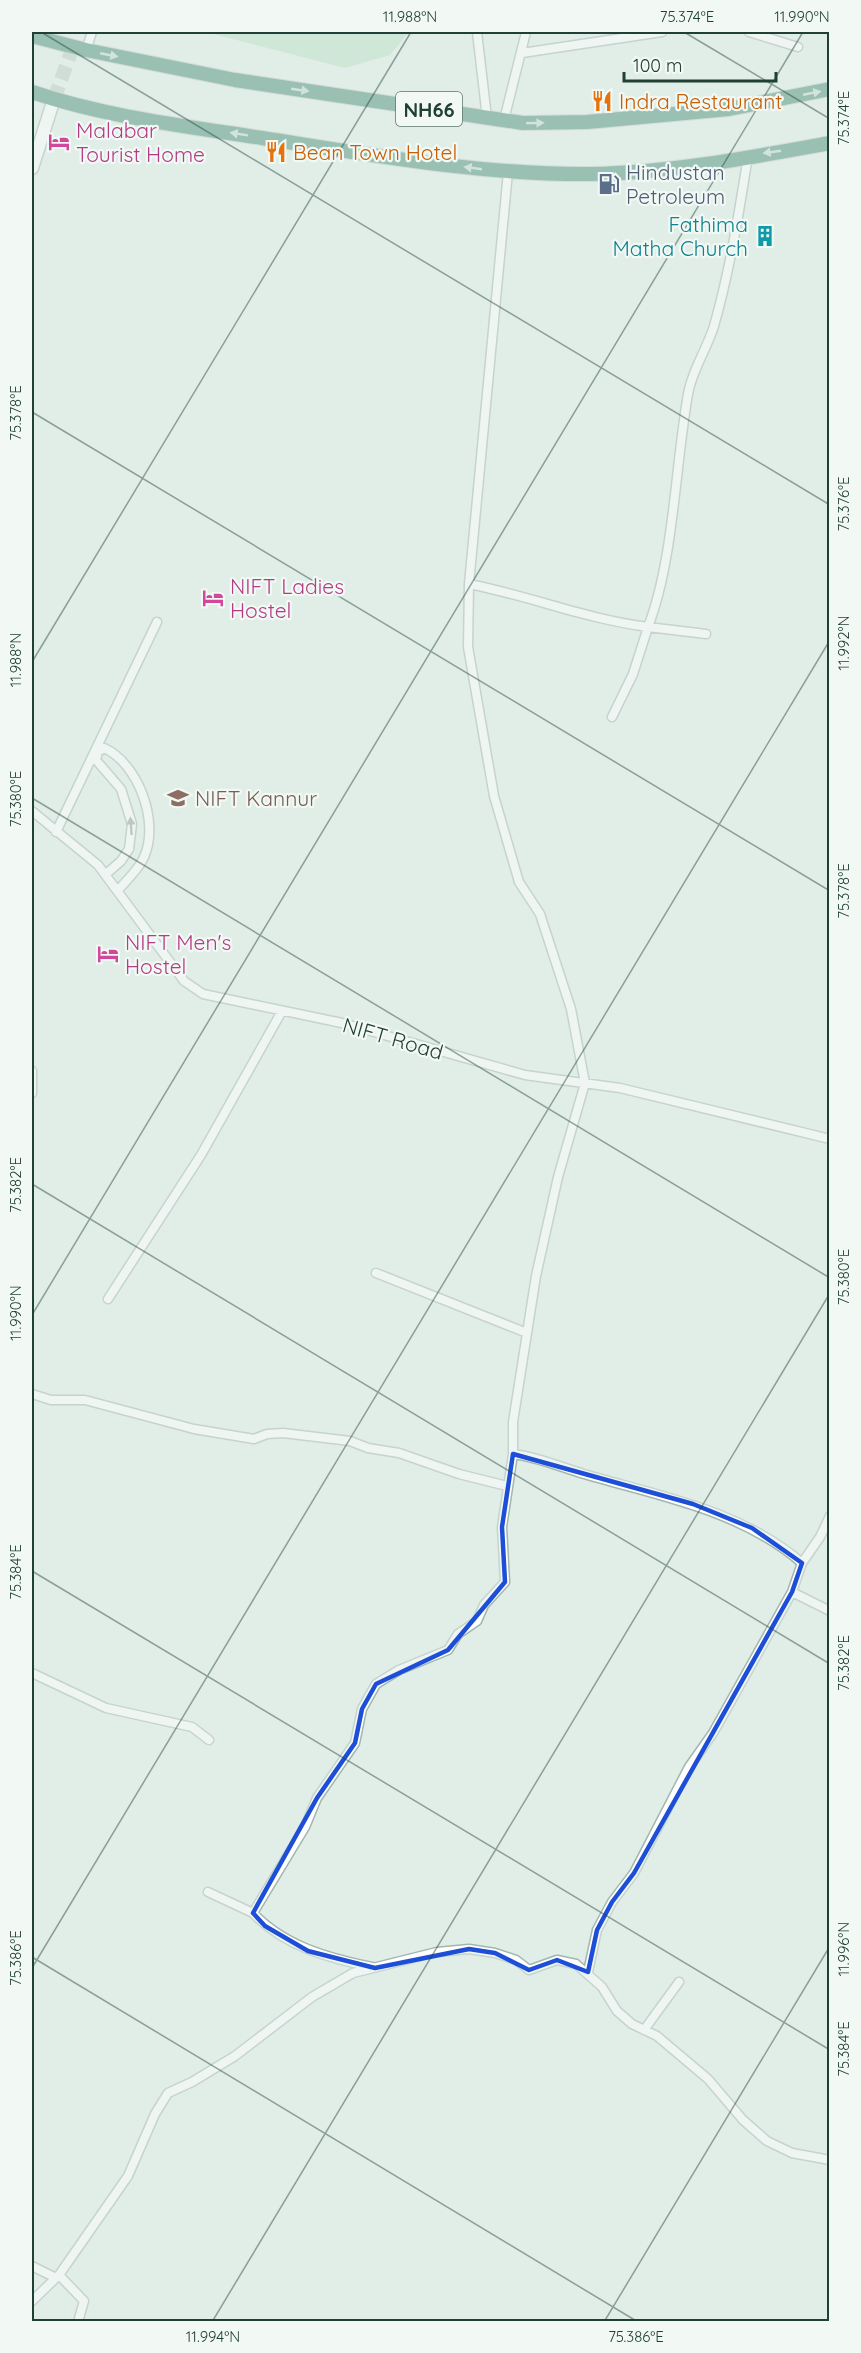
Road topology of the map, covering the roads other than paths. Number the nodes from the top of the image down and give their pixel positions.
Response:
1 (92, 32) edge
2 (477, 32) edge
3 (526, 32) edge
4 (662, 32) edge
5 (749, 32) edge
6 (32, 36) edge
7 (798, 47) dead end
8 (86, 50) junction
9 (522, 53) junction
10 (830, 89) edge
11 (32, 92) edge
12 (54, 99) junction
13 (487, 118) junction
14 (504, 120) junction
15 (830, 143) edge
16 (748, 156) junction
17 (32, 168) edge
18 (508, 172) junction
19 (469, 584) junction
20 (157, 622) dead end
21 (648, 627) junction
22 (706, 634) dead end
23 (612, 717) dead end
24 (32, 811) edge
25 (56, 832) junction
26 (106, 874) junction
27 (118, 890) junction
28 (282, 1011) junction
29 (32, 1071) edge
30 (585, 1083) junction
31 (32, 1093) edge
32 (830, 1139) edge
33 (376, 1273) dead end
34 (108, 1299) dead end
35 (527, 1333) junction
36 (32, 1394) edge
37 (513, 1454) junction
38 (507, 1486) junction
39 (830, 1516) edge
40 (802, 1563) junction
41 (792, 1592) junction
42 (830, 1611) edge
43 (32, 1673) edge
44 (209, 1740) dead end
45 (208, 1892) dead end
46 (253, 1913) junction
47 (375, 1968) junction
48 (588, 1972) junction
49 (679, 1982) dead end
50 (644, 2030) junction
51 (830, 2160) edge
52 (32, 2266) edge
53 (58, 2277) junction
54 (32, 2301) edge
55 (78, 2322) edge

1 - 8 street
2 - 13 street
3 - 9 street
4 - 9 street
5 - 7 street
6 - 8 highway, NH66
8 -> 13 highway, NH66
9 - 14 street
14 -> 10 highway, NH66
11 - 12 highway
12 - 17 main road
18 -> 12 highway
13 - 14 highway, NH66
15 -> 16 highway
16 - 18 highway
16 - 21 street
18 - 19 street
19 - 21 street
19 - 30 street
20 - 25 street
21 - 22 street
21 - 23 street
24 - 25 street, NIFT Road
25 - 26 street, NIFT Road
26 - 27 street, NIFT Road
26 -> 27 street
27 - 28 street, NIFT Road
28 - 30 street, NIFT Road
28 - 34 street
29 - 31 street
30 - 32 street, NIFT Road
30 - 35 street
33 - 35 street
35 - 37 street
36 - 38 street
37 - 38 street
37 - 40 street
38 - 46 street
39 - 40 street
40 - 41 street
41 - 42 street
41 - 48 street
43 - 44 street
45 - 46 street
46 - 47 street
47 - 48 street
47 - 53 street
48 - 50 street
49 - 50 street
50 - 51 street
52 - 53 street
53 - 54 street
53 - 55 street

